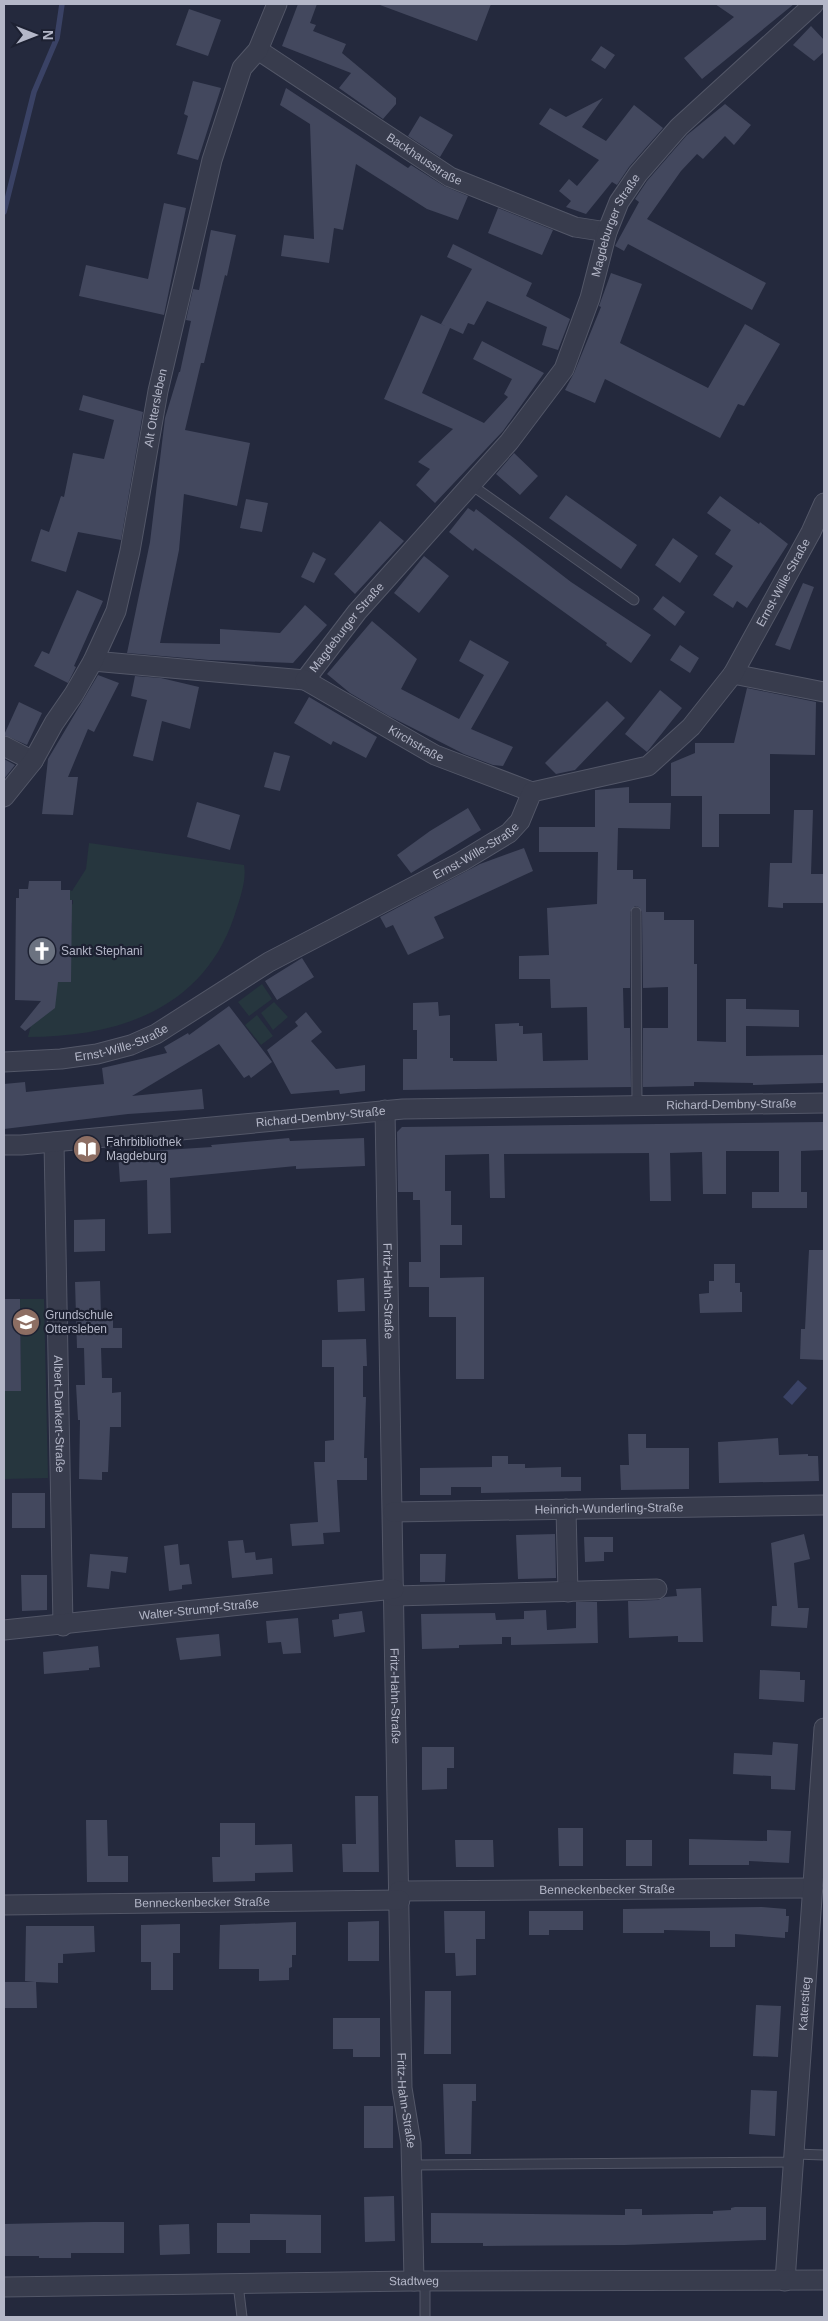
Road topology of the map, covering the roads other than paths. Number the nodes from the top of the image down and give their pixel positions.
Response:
1 (277, 4) edge
2 (814, 4) edge
3 (258, 50) junction
4 (607, 232) junction
5 (470, 484) junction
6 (824, 503) edge
7 (634, 600) dead end
8 (93, 661) junction
9 (733, 674) junction
10 (305, 680) junction
11 (824, 692) edge
12 (4, 746) edge
13 (33, 761) junction
14 (532, 792) junction
15 (4, 797) edge
16 (636, 912) dead end
17 (4, 1062) edge
18 (824, 1103) edge
19 (637, 1105) junction
20 (385, 1110) junction
21 (54, 1142) junction
22 (4, 1145) edge
23 (824, 1505) edge
24 (566, 1509) junction
25 (393, 1512) junction
26 (657, 1589) dead end
27 (568, 1592) junction
28 (394, 1593) junction
29 (63, 1626) junction
30 (4, 1630) edge
31 (824, 1728) edge
32 (813, 1888) junction
33 (400, 1895) junction
34 (4, 1905) edge
35 (824, 2154) edge
36 (794, 2158) junction
37 (413, 2165) junction
38 (824, 2280) edge
39 (419, 2281) junction
40 (785, 2281) junction
41 (238, 2284) junction
42 (4, 2287) edge
43 (242, 2317) edge
44 (426, 2317) edge

1 - 3 street, Alt Ottersleben
2 - 4 street, Magdeburger Straße
3 - 4 street, Backhausstraße
3 - 8 street, Alt Ottersleben
4 - 5 street, Magdeburger Straße
5 - 7 lane
5 - 10 street, Magdeburger Straße
6 - 9 street, Ernst-Wille-Straße
8 - 10 street, Magdeburger Straße
8 - 13 street, Alt Ottersleben
9 - 11 street
9 - 14 street, Ernst-Wille-Straße
10 - 14 street, Kirchstraße
12 - 13 street
13 - 15 street, Alt Ottersleben
14 - 17 street, Ernst-Wille-Straße
16 - 19 lane
18 - 19 street, Richard-Dembny-Straße
19 - 20 street, Richard-Dembny-Straße
20 - 21 street, Richard-Dembny-Straße
20 - 25 street, Fritz-Hahn-Straße
21 - 22 street, Richard-Dembny-Straße
21 - 29 street, Albert-Dankert-Straße
23 - 24 street, Heinrich-Wunderling-Straße
24 - 25 street, Heinrich-Wunderling-Straße
24 - 27 street
25 - 28 street, Fritz-Hahn-Straße
26 - 27 street, Walter-Strumpf-Straße
27 - 28 street, Walter-Strumpf-Straße
28 - 29 street, Walter-Strumpf-Straße
28 - 33 street, Fritz-Hahn-Straße
29 - 30 street, Walter-Strumpf-Straße
31 - 32 street, Katerstieg
32 - 33 street, Benneckenbecker Straße
32 - 36 street, Katerstieg
33 - 34 street, Benneckenbecker Straße
33 - 37 street, Fritz-Hahn-Straße
35 - 36 lane
36 - 37 lane
36 - 40 street, Katerstieg
37 - 39 street, Fritz-Hahn-Straße
38 - 40 street, Stadtweg
39 - 40 street, Stadtweg
39 - 41 street, Stadtweg
39 - 44 lane
41 - 42 street, Stadtweg
41 - 43 lane

